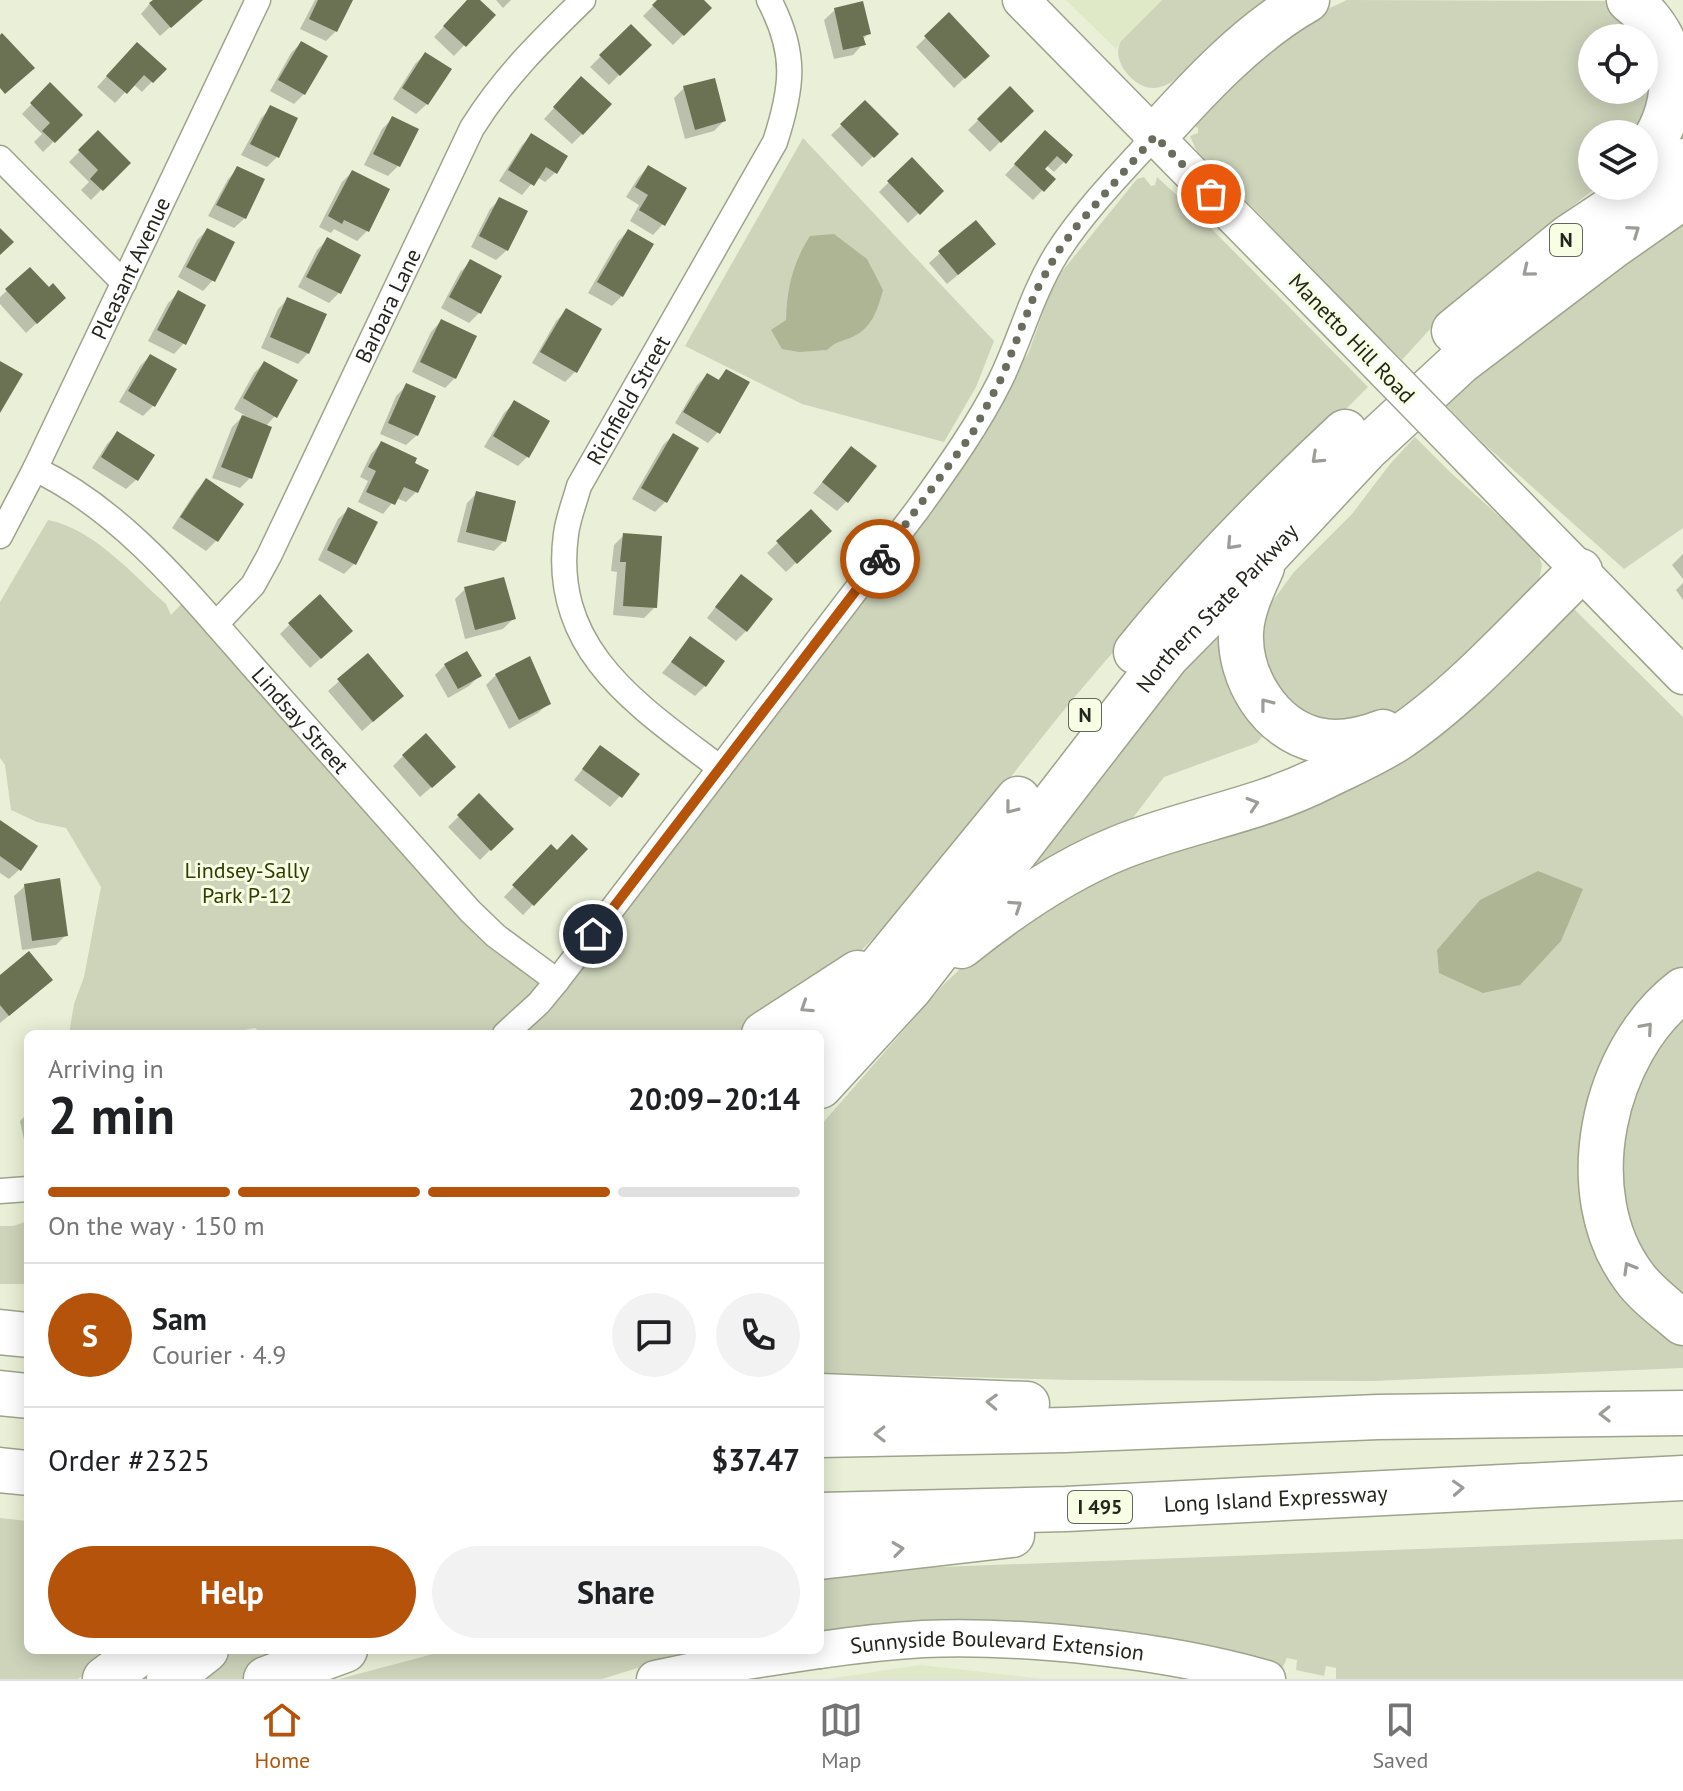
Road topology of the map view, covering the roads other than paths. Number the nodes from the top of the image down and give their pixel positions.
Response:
1 (258, 0) edge
2 (583, 0) edge
3 (769, 0) edge
4 (1021, 0) edge
5 (1307, 0) edge
6 (1629, 0) edge
7 (1155, 136) junction
8 (1658, 136) edge
9 (0, 158) edge
10 (1683, 161) edge
11 (1683, 197) edge
12 (1599, 200) edge
13 (1569, 237) junction
14 (124, 283) junction
15 (35, 469) junction
16 (0, 536) edge
17 (1268, 554) junction
18 (1576, 567) junction
19 (216, 624) junction
20 (1683, 676) edge
21 (720, 768) junction
22 (902, 969) junction
23 (557, 981) junction
24 (1683, 990) edge
25 (509, 1030) edge
26 (772, 1030) edge
27 (824, 1037) edge
28 (824, 1080) edge
29 (24, 1189) edge
30 (0, 1191) edge
31 (24, 1308) edge
32 (0, 1309) edge
33 (1683, 1323) edge
34 (0, 1332) edge
35 (24, 1335) edge
36 (0, 1393) edge
37 (24, 1396) edge
38 (824, 1396) edge
39 (1683, 1413) edge
40 (1378, 1417) junction
41 (824, 1435) edge
42 (0, 1470) edge
43 (24, 1473) edge
44 (1683, 1478) edge
45 (1380, 1492) junction
46 (824, 1515) edge
47 (824, 1557) edge
48 (824, 1650) edge
49 (139, 1654) edge
50 (201, 1654) edge
51 (334, 1654) edge
52 (793, 1654) edge
53 (105, 1679) edge
54 (169, 1679) edge
55 (266, 1679) edge
56 (655, 1679) edge
57 (1267, 1679) edge

1 - 14 street, Pleasant Avenue
2 - 19 street, Barbara Lane
3 - 21 street, Richfield Street
4 - 7 main road, Manetto Hill Road
5 - 7 highway
6 - 8 highway
7 - 18 main road, Manetto Hill Road, bridge
7 - 21 street
9 - 14 street
10 - 13 highway, Northern State Parkway / N
17 -> 11 highway, Northern State Parkway / N
12 - 13 highway
13 -> 22 highway, Northern State Parkway / N
14 - 15 street, Pleasant Avenue
15 - 16 street, Pleasant Avenue
15 - 19 street, Lindsay Street
18 -> 17 highway
17 - 22 highway, Northern State Parkway / N
18 - 20 main road, Manetto Hill Road
22 -> 18 highway
19 - 23 street, Lindsay Street
21 - 23 street
22 -> 26 highway
22 - 27 highway, Northern State Parkway / N
22 - 28 highway, Northern State Parkway / N
23 - 25 street
33 -> 24 highway
29 - 30 street
31 - 32 highway
34 - 35 highway
36 - 37 highway
40 -> 38 highway
39 -> 40 highway
40 -> 41 highway
42 - 43 highway
45 -> 44 highway, Long Island Expressway / I 495
45 - 46 highway, Long Island Expressway / I 495
47 -> 45 highway
48 - 57 main road, Sunnyside Boulevard Extension
49 - 53 highway
50 - 54 highway
51 - 55 highway
52 - 56 main road, Sunnyside Boulevard Extension

